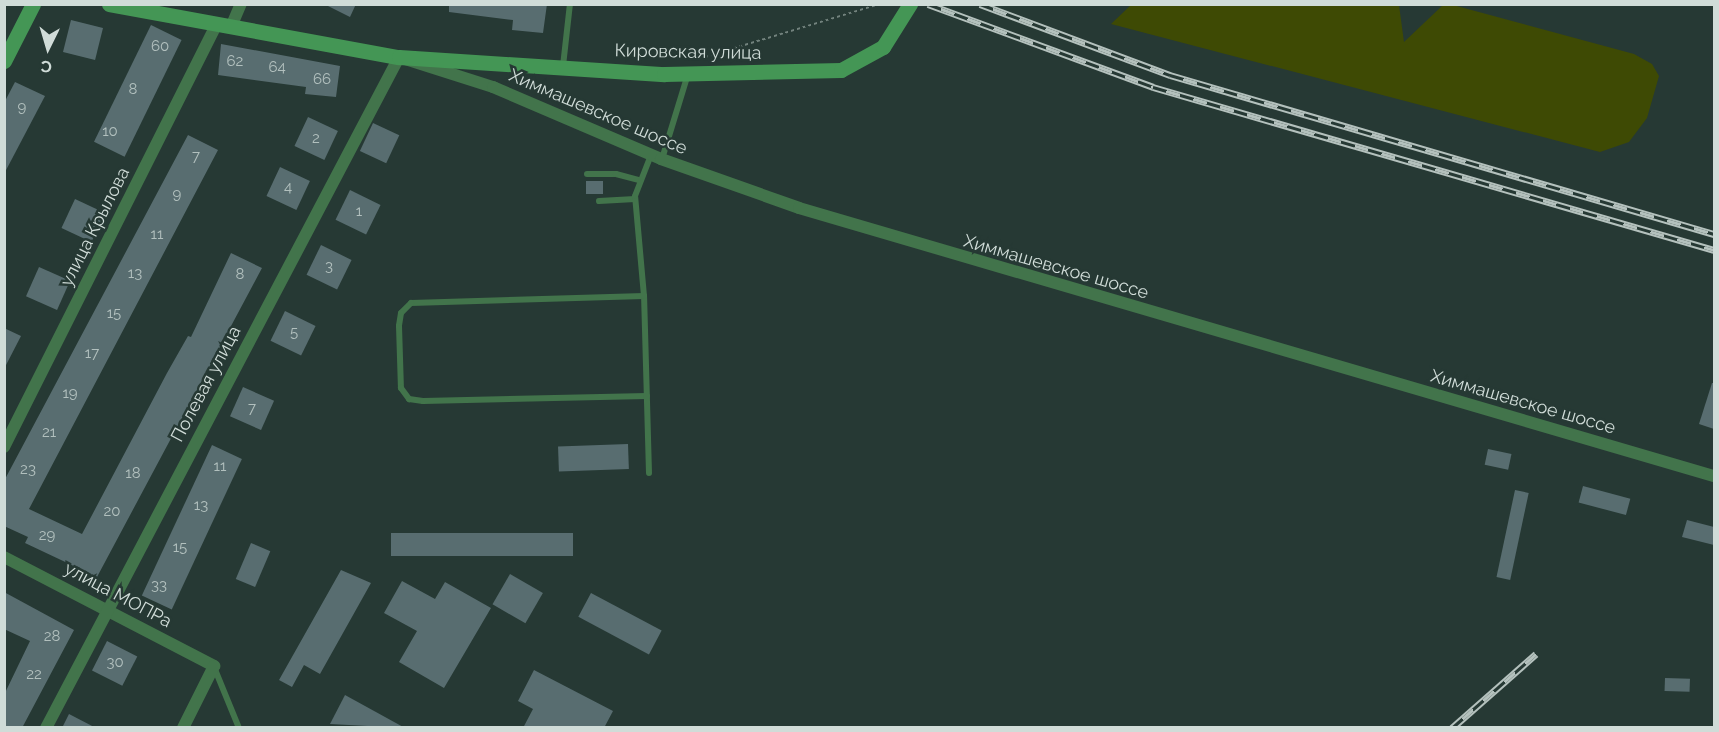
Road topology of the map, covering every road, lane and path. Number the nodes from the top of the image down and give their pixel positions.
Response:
1 (33, 4) edge
2 (109, 4) edge
3 (241, 4) edge
4 (570, 4) edge
5 (879, 4) edge
6 (910, 4) edge
7 (224, 25) junction
8 (399, 57) junction
9 (4, 61) edge
10 (563, 66) junction
11 (692, 66) junction
12 (656, 157) junction
13 (587, 174) dead end
14 (638, 180) junction
15 (635, 199) junction
16 (599, 201) dead end
17 (644, 296) junction
18 (648, 396) junction
19 (4, 447) edge
20 (649, 473) dead end
21 (1714, 476) edge
22 (4, 557) edge
23 (107, 608) junction
24 (214, 666) junction
25 (46, 728) edge
26 (183, 728) edge
27 (240, 728) edge

1 - 9 main road
2 - 7 main road, Кировская улица
3 - 7 street, улица Крылова
4 - 10 lane
5 - 11 path
6 - 11 main road, Кировская улица
7 - 8 main road, Кировская улица
7 - 19 street, улица Крылова
8 - 10 main road, Кировская улица
8 - 12 street, Химмашевское шоссе
8 - 23 street, Полевая улица
10 - 11 main road, Кировская улица
11 - 12 lane
12 - 14 lane
12 - 21 street, Химмашевское шоссе
13 - 14 lane
14 - 15 lane
15 - 16 lane
15 - 17 lane
17 - 18 lane
17 - 18 lane
18 - 20 lane
22 - 23 street, улица МОПРа
23 - 24 street, улица МОПРа
23 - 25 street, Полевая улица
24 - 26 street
24 - 27 lane

